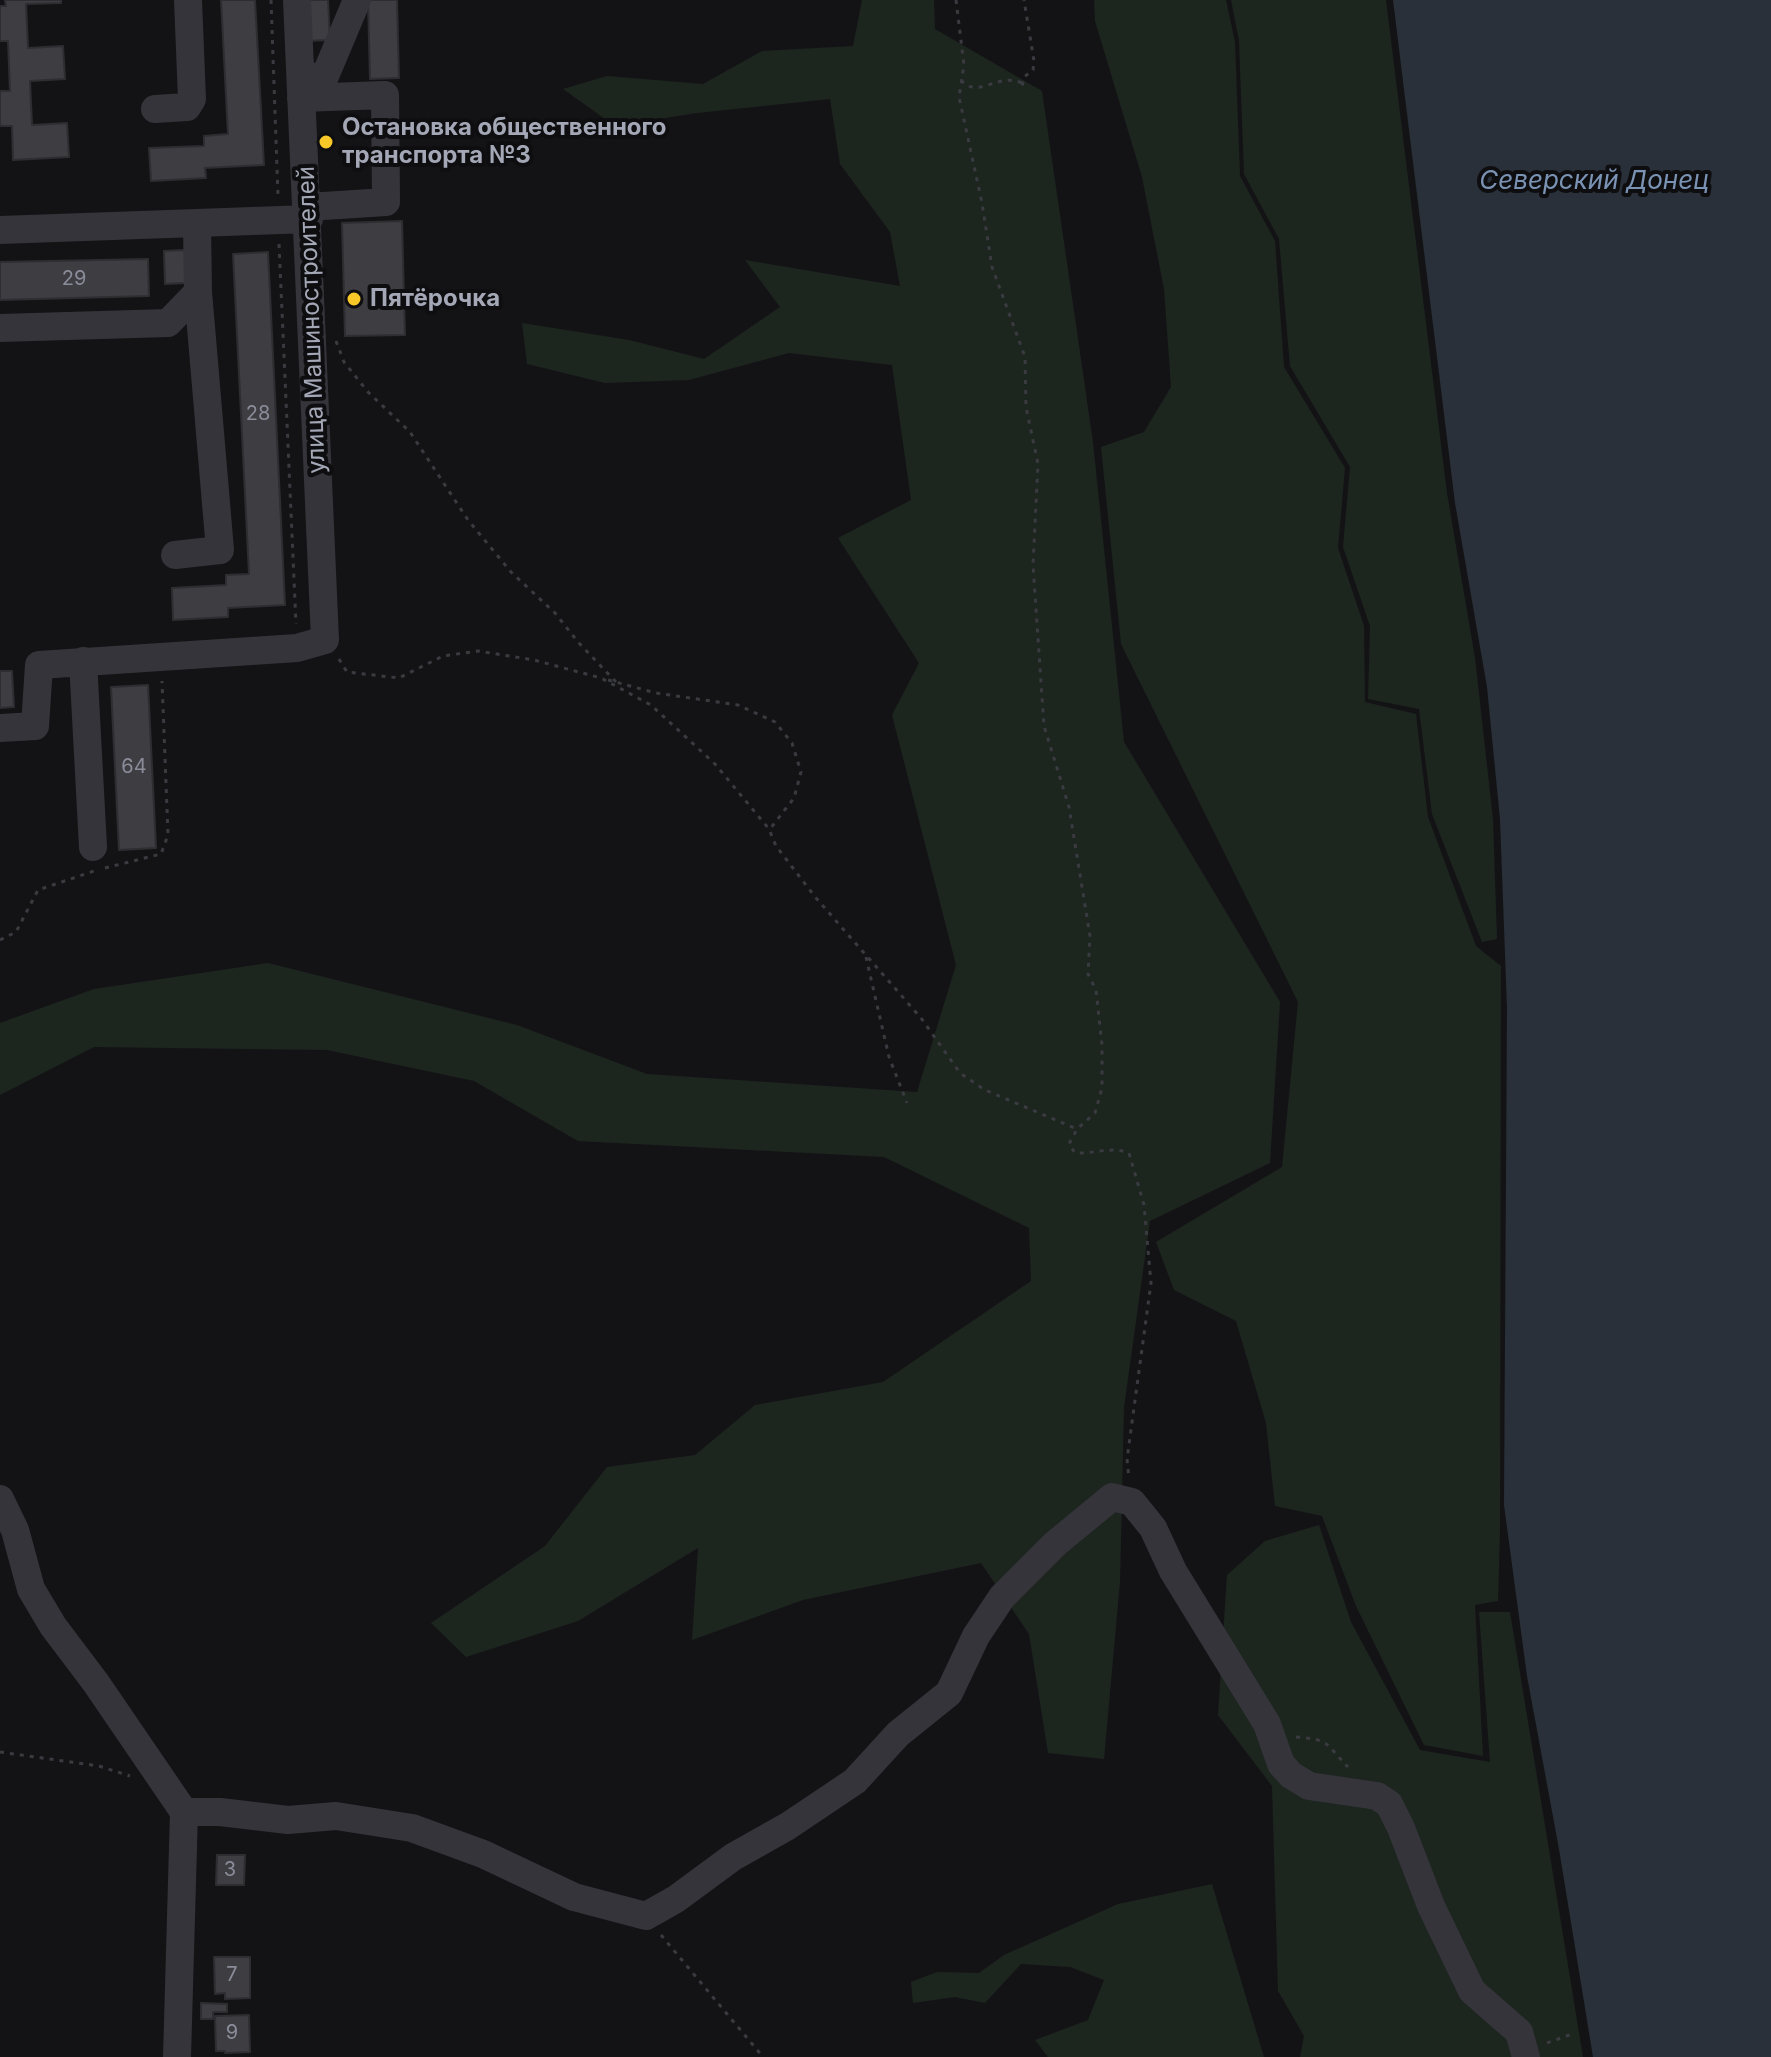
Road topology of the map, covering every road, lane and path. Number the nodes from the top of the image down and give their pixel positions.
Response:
1 (188, 0) edge
2 (271, 0) edge
3 (297, 0) edge
4 (357, 0) edge
5 (956, 0) edge
6 (1024, 0) edge
7 (961, 80) junction
8 (301, 88) junction
9 (155, 109) dead end
10 (309, 213) junction
11 (278, 220) junction
12 (197, 223) junction
13 (0, 230) edge
14 (198, 292) junction
15 (0, 328) edge
16 (332, 330) dead end
17 (175, 555) dead end
18 (325, 640) junction
19 (297, 648) junction
20 (161, 657) junction
21 (83, 661) junction
22 (601, 678) junction
23 (616, 682) junction
24 (0, 728) edge
25 (769, 829) junction
26 (93, 847) dead end
27 (0, 940) edge
28 (865, 953) junction
29 (907, 1103) dead end
30 (1077, 1129) junction
31 (0, 1499) edge
32 (1132, 1502) junction
33 (1267, 1724) junction
34 (0, 1752) edge
35 (1353, 1771) dead end
36 (167, 1787) junction
37 (184, 1812) junction
38 (646, 1916) junction
39 (1572, 2034) dead end
40 (1525, 2054) edge
41 (177, 2057) edge
42 (763, 2057) edge

1 - 9 street
2 - 11 path
3 - 8 street, улица Машиностроителей
4 - 8 street
5 - 7 path
6 - 7 path
7 - 30 path
8 - 10 street, улица Машиностроителей
8 - 10 street
10 - 11 street
10 - 18 street, улица Машиностроителей
11 - 12 street
11 - 19 path
12 - 13 street
12 - 14 street
14 - 15 street
14 - 17 street
16 - 23 path
18 - 19 street
18 - 22 path
19 - 20 street
20 - 21 street
20 - 27 path
21 - 24 street
21 - 26 street
22 - 23 path
22 - 25 path
23 - 25 path
25 - 28 path
28 - 29 path
28 - 30 path
30 - 32 path
31 - 36 street
32 - 33 street
32 - 38 street
33 - 35 path
33 - 40 street
34 - 36 path
36 - 37 street
37 - 38 street
37 - 41 street
38 - 42 path
39 - 40 path

